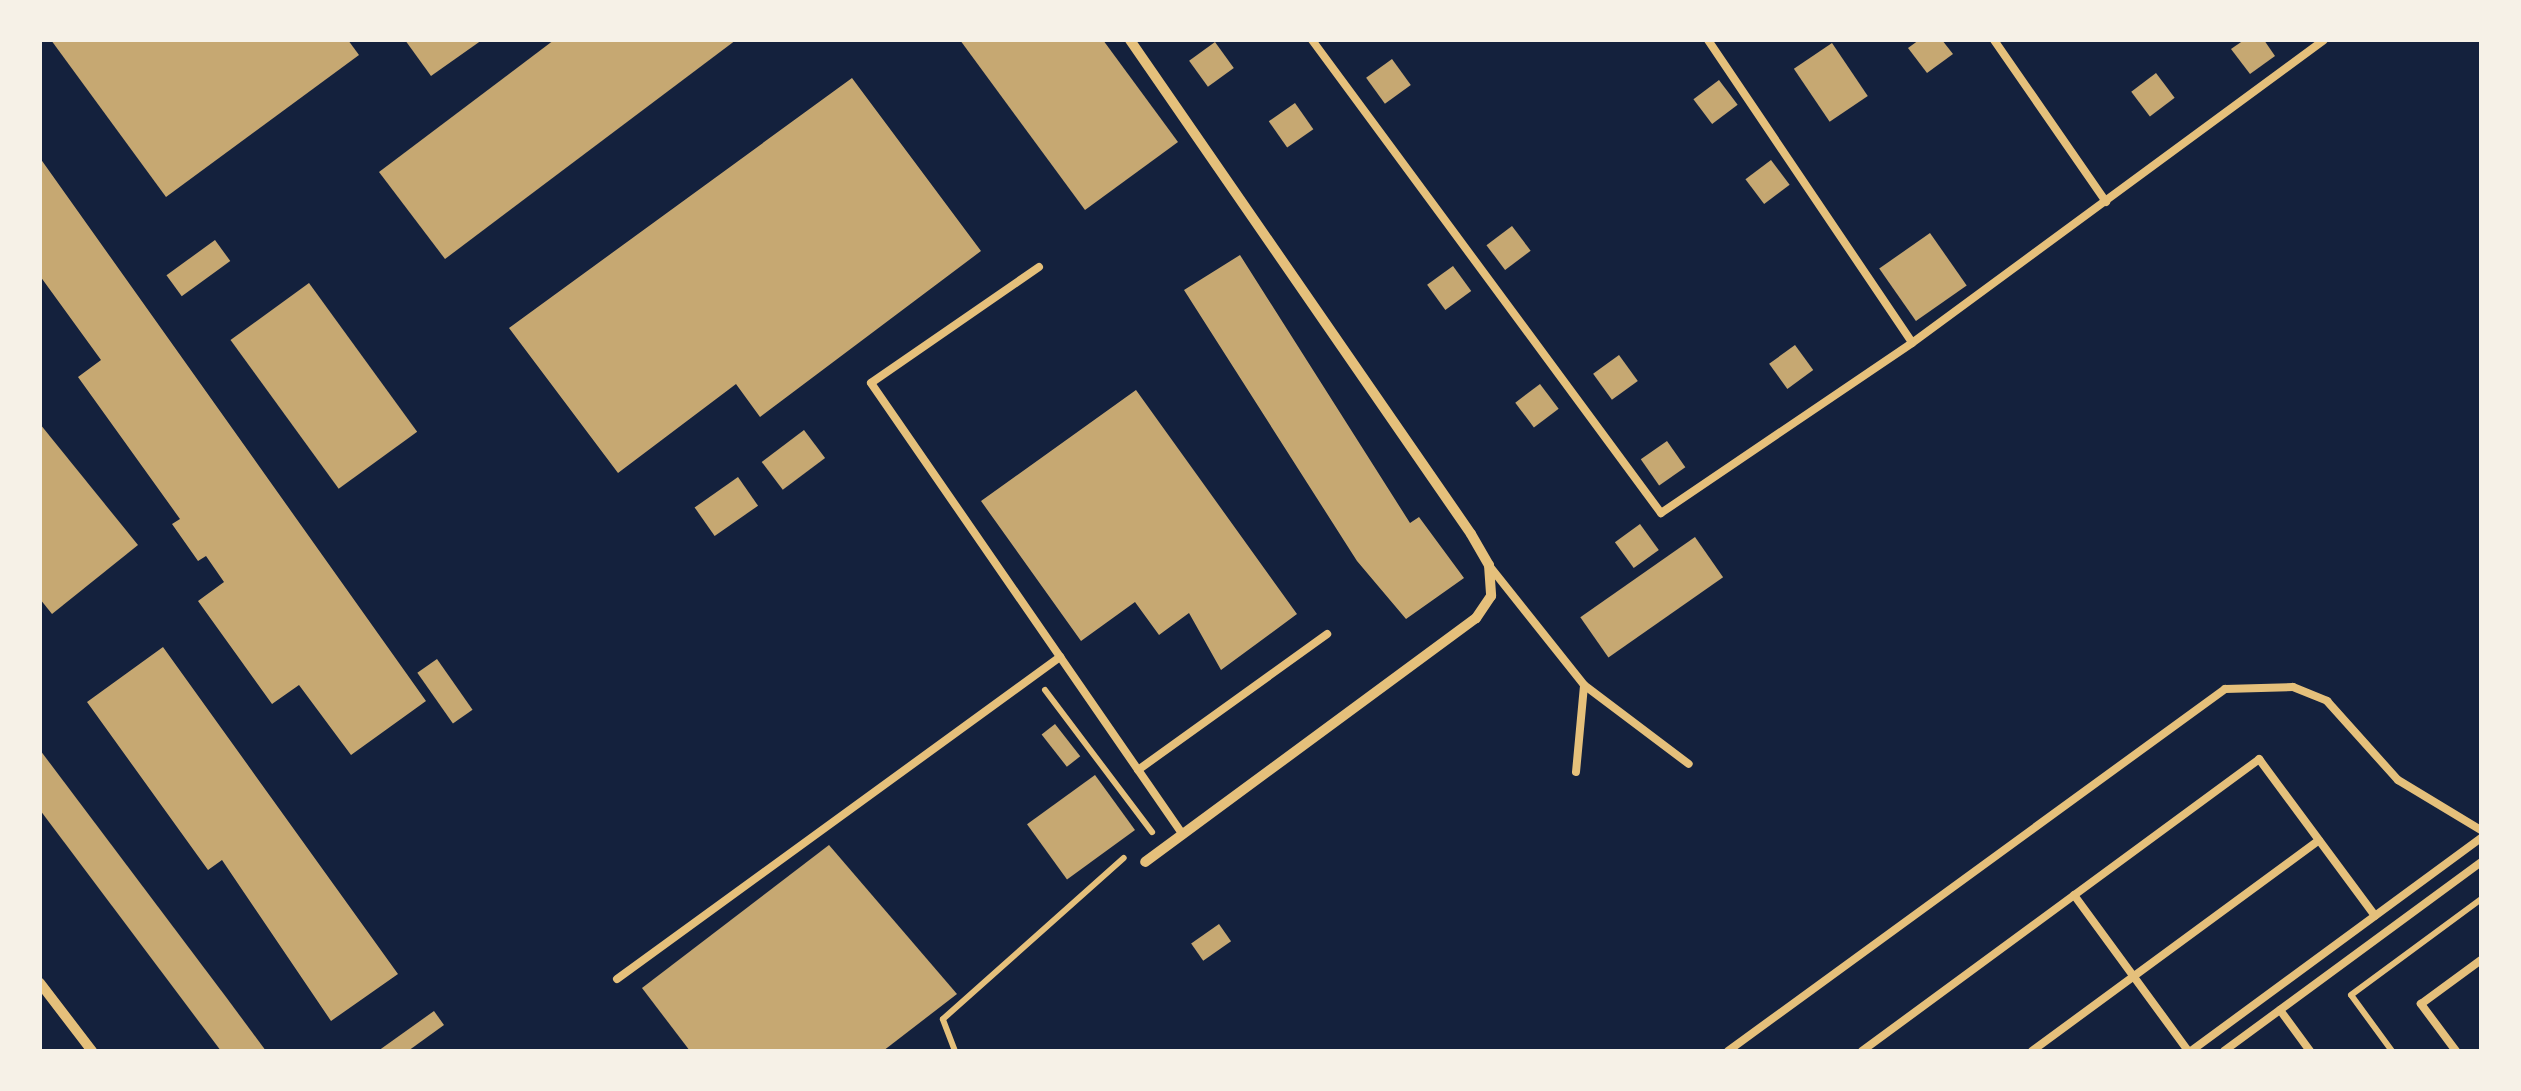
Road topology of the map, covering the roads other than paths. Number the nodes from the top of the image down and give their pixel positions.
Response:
1 (1130, 40) edge
2 (1312, 40) edge
3 (1708, 40) edge
4 (1994, 40) edge
5 (2324, 40) edge
6 (2312, 44) edge
7 (2106, 202) junction
8 (1038, 267) dead end
9 (1912, 343) junction
10 (1488, 566) junction
11 (1327, 634) dead end
12 (1060, 657) junction
13 (1584, 685) junction
14 (1689, 764) dead end
15 (1138, 770) junction
16 (1576, 772) dead end
17 (2481, 830) edge
18 (1182, 835) junction
19 (2481, 838) edge
20 (2319, 840) junction
21 (1145, 862) dead end
22 (2481, 862) edge
23 (2074, 895) junction
24 (2374, 916) junction
25 (2481, 960) edge
26 (2134, 976) junction
27 (618, 979) dead end
28 (40, 983) edge
29 (2280, 1010) junction
30 (92, 1051) edge
31 (1728, 1051) edge
32 (1862, 1051) edge
33 (2032, 1051) edge
34 (2190, 1051) edge
35 (2224, 1051) edge
36 (2310, 1051) edge
37 (2456, 1051) edge

1 - 10 street
2 - 9 lane
3 - 9 lane
4 - 7 lane
5 - 6 lane
6 - 7 lane
7 - 9 lane
8 - 12 lane
10 - 13 lane
10 - 18 street
11 - 15 lane
12 - 15 lane
12 - 27 lane
13 - 14 lane
13 - 16 lane
15 - 18 lane
17 - 31 lane
18 - 21 street
19 - 24 lane
20 - 23 lane
20 - 24 lane
20 - 26 lane
22 - 29 lane
23 - 26 lane
23 - 32 lane
24 - 34 lane
25 - 37 lane
26 - 33 lane
26 - 34 lane
28 - 30 street
29 - 35 lane
29 - 36 lane

